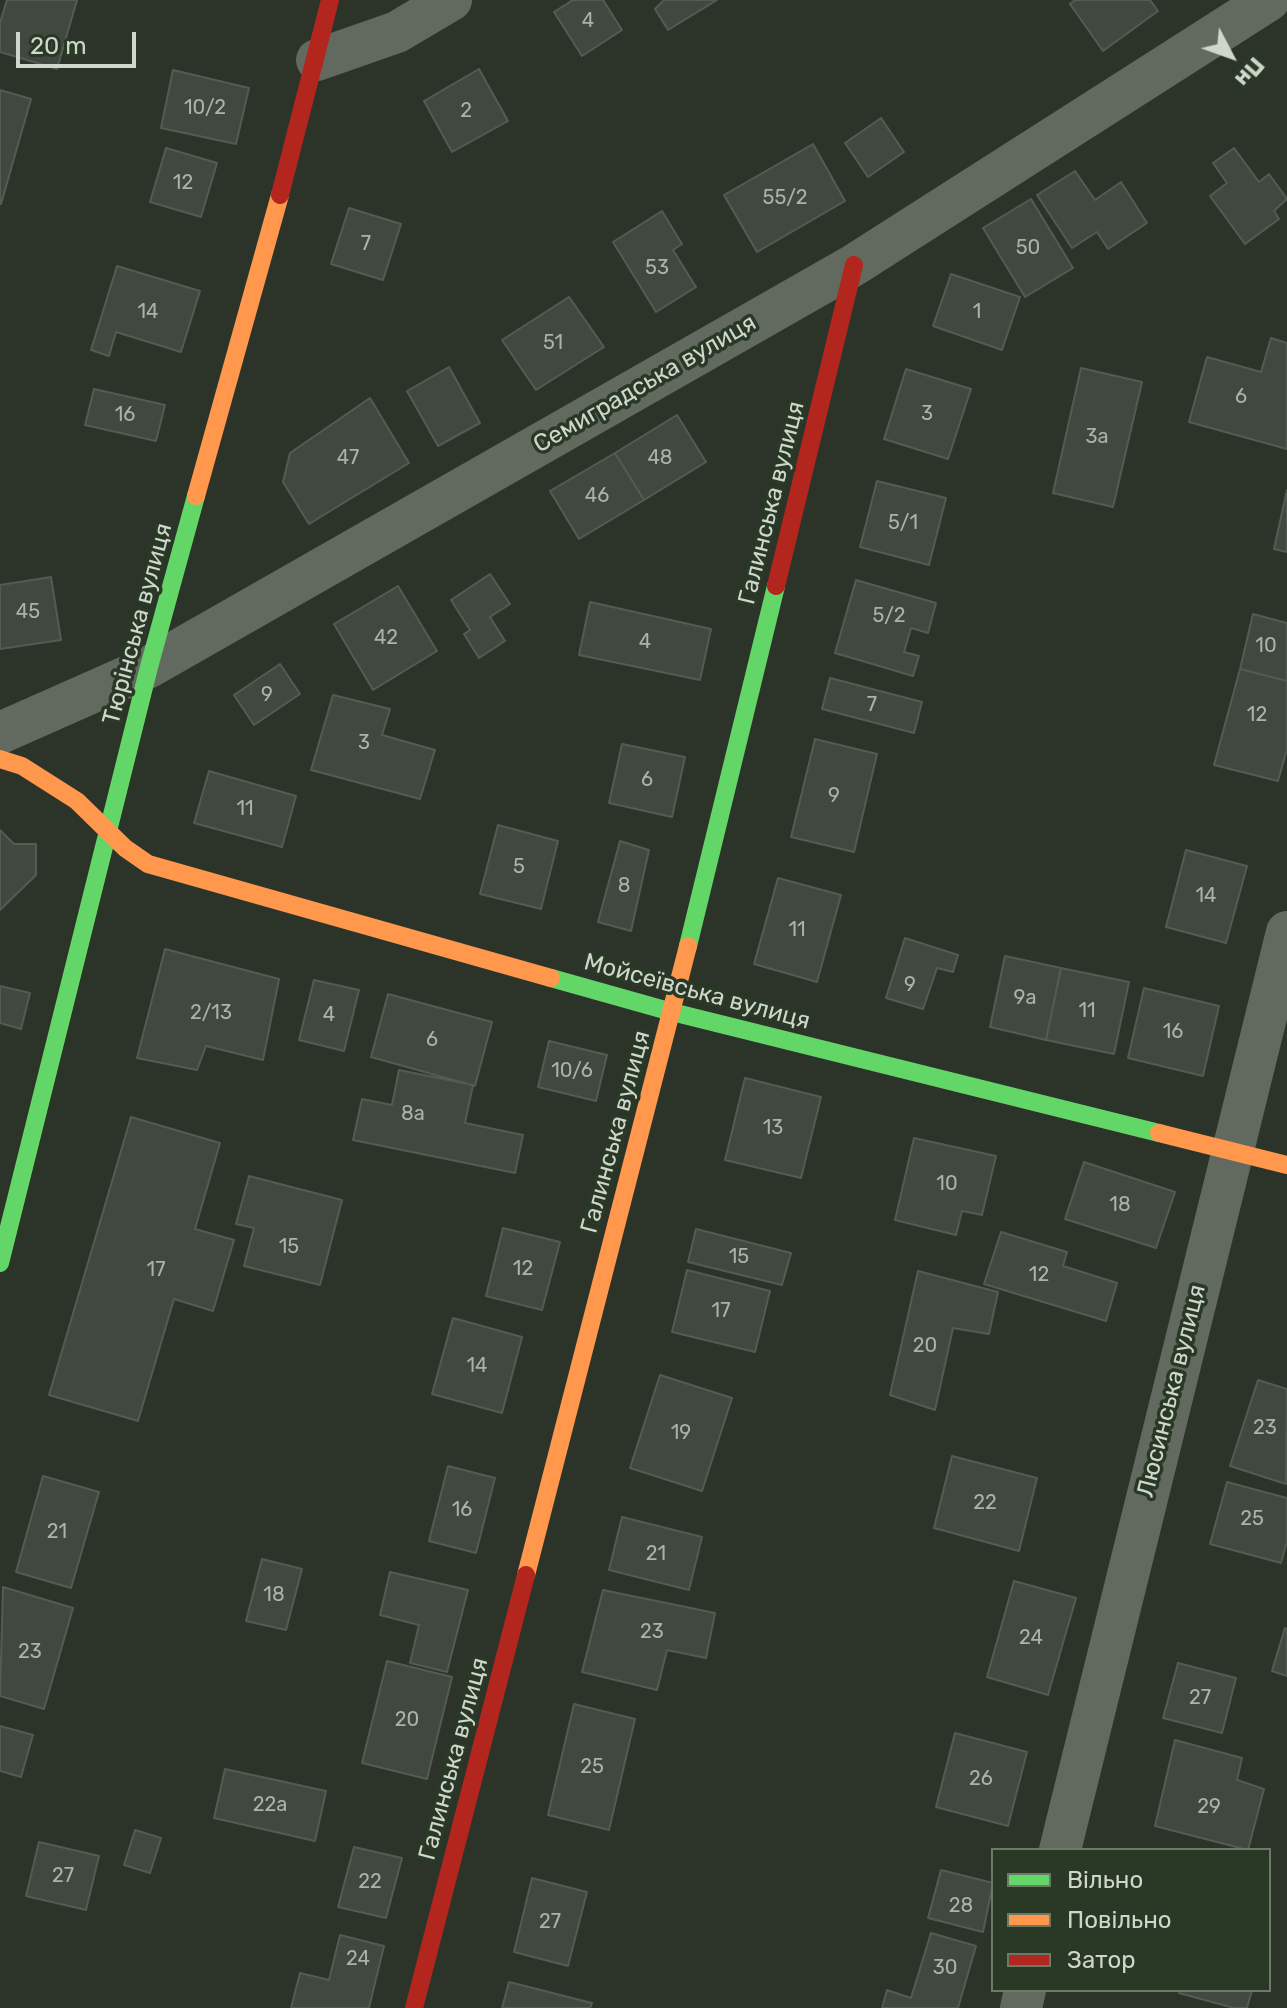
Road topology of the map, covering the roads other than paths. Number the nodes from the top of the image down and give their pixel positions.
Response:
1 (330, 0) edge
2 (451, 0) edge
3 (1269, 0) edge
4 (317, 60) junction
5 (854, 265) junction
6 (149, 667) junction
7 (0, 733) edge
8 (0, 759) edge
9 (110, 831) junction
10 (1287, 932) edge
11 (672, 1012) junction
12 (1231, 1150) junction
13 (1287, 1165) edge
14 (0, 1263) edge
15 (1060, 1848) edge
16 (414, 2008) edge

1 - 4 main road, Тюрінська вулиця
2 - 4 street
3 - 5 street, Семиградська вулиця
4 - 6 main road, Тюрінська вулиця
5 - 6 street, Семиградська вулиця
5 - 11 main road, Галинська вулиця
6 - 7 street, Семиградська вулиця
6 - 9 main road, Тюрінська вулиця
8 - 9 main road
9 - 11 main road, Мойсеївська вулиця
9 - 14 main road, Тюрінська вулиця
10 - 12 street, Люсинська вулиця
11 - 12 main road, Мойсеївська вулиця
11 - 16 main road, Галинська вулиця
12 - 13 main road, Мойсеївська вулиця
12 - 15 street, Люсинська вулиця

